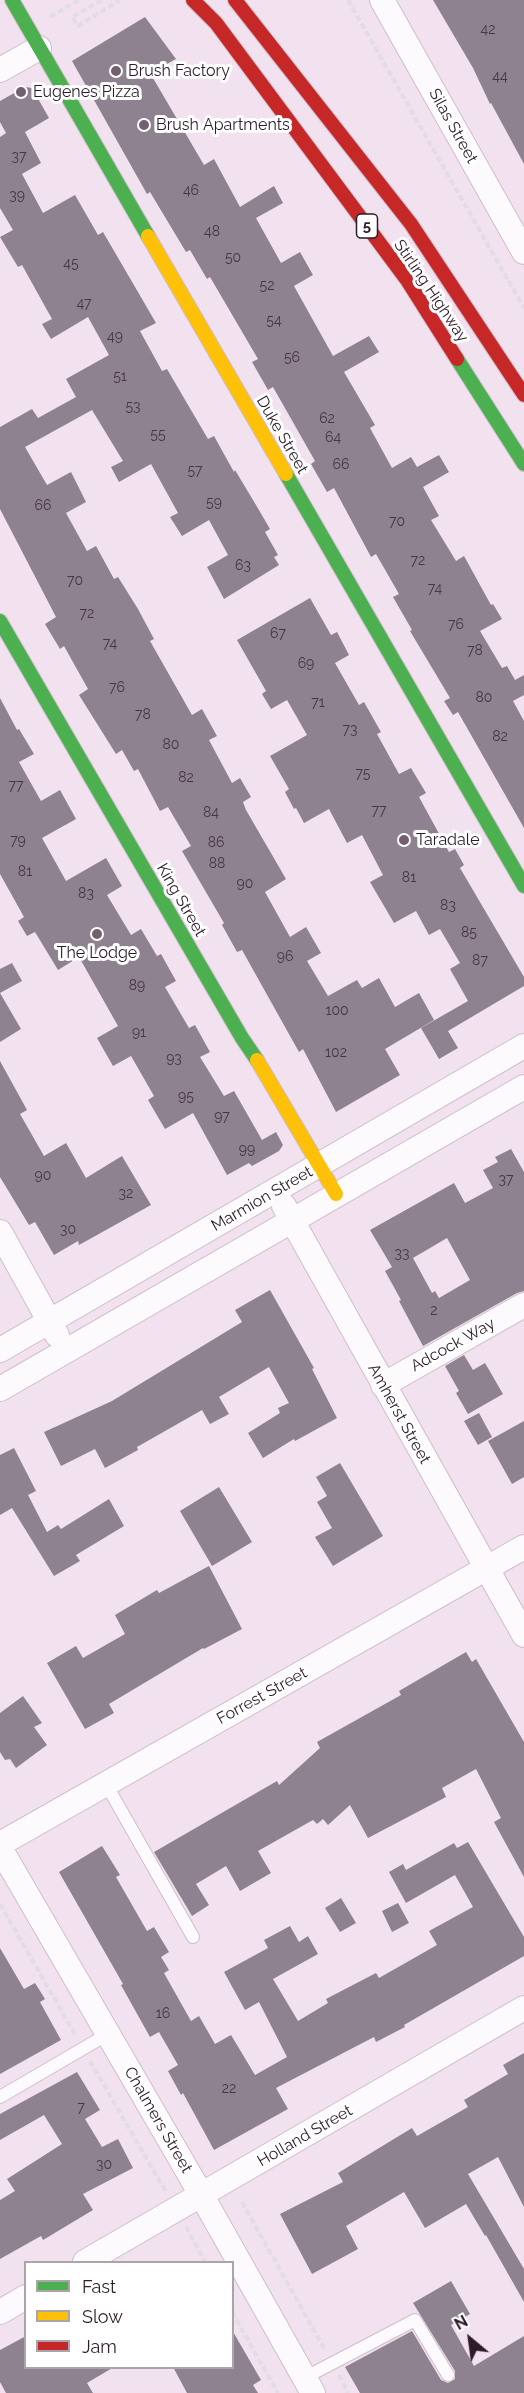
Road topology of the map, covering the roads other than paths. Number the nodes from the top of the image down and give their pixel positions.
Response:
1 (12, 0) edge
2 (193, 0) edge
3 (235, 0) edge
4 (382, 0) edge
5 (39, 48) junction
6 (0, 70) edge
7 (524, 252) edge
8 (524, 395) edge
9 (524, 464) edge
10 (0, 621) edge
11 (524, 886) edge
12 (524, 1046) edge
13 (524, 1087) edge
14 (320, 1165) junction
15 (276, 1191) junction
16 (336, 1194) junction
17 (292, 1220) junction
18 (0, 1232) edge
19 (524, 1305) edge
20 (49, 1322) junction
21 (0, 1350) edge
22 (66, 1351) junction
23 (383, 1385) junction
24 (0, 1389) edge
25 (524, 1547) edge
26 (485, 1568) junction
27 (524, 1635) edge
28 (106, 1784) junction
29 (0, 1846) edge
30 (193, 1936) dead end
31 (524, 2008) edge
32 (108, 2034) junction
33 (0, 2097) edge
34 (202, 2196) junction
35 (87, 2261) edge
36 (24, 2298) edge
37 (0, 2312) edge
38 (448, 2375) dead end
39 (309, 2385) edge

1 - 5 main road, Duke Street
2 - 9 main road, Stirling Highway / 5
3 - 8 main road, Stirling Highway / 5
4 - 7 street, Silas Street
5 - 6 street
5 - 11 main road, Duke Street
10 - 14 main road, King Street
12 - 14 street, Marmion Street
13 - 16 street, Marmion Street
14 - 15 street, Marmion Street
14 - 16 main road, King Street
15 - 17 street, Amherst Street
15 - 20 street, Marmion Street
16 - 17 street, Marmion Street
17 - 22 street, Marmion Street
17 - 23 street, Amherst Street
18 - 20 street
19 - 23 street, Adcock Way
20 - 21 street, Marmion Street
20 - 22 street
22 - 24 street, Marmion Street
23 - 26 street, Amherst Street
25 - 26 street, Forrest Street
26 - 27 street, Amherst Street
26 - 28 street, Forrest Street
28 - 29 street, Forrest Street
28 - 30 lane
29 - 32 street, Chalmers Street
31 - 34 street, Holland Street
32 - 33 lane
32 - 34 street, Chalmers Street
34 - 35 street, Holland Street
34 - 39 street, Chalmers Street
36 - 37 street
38 - 39 lane

